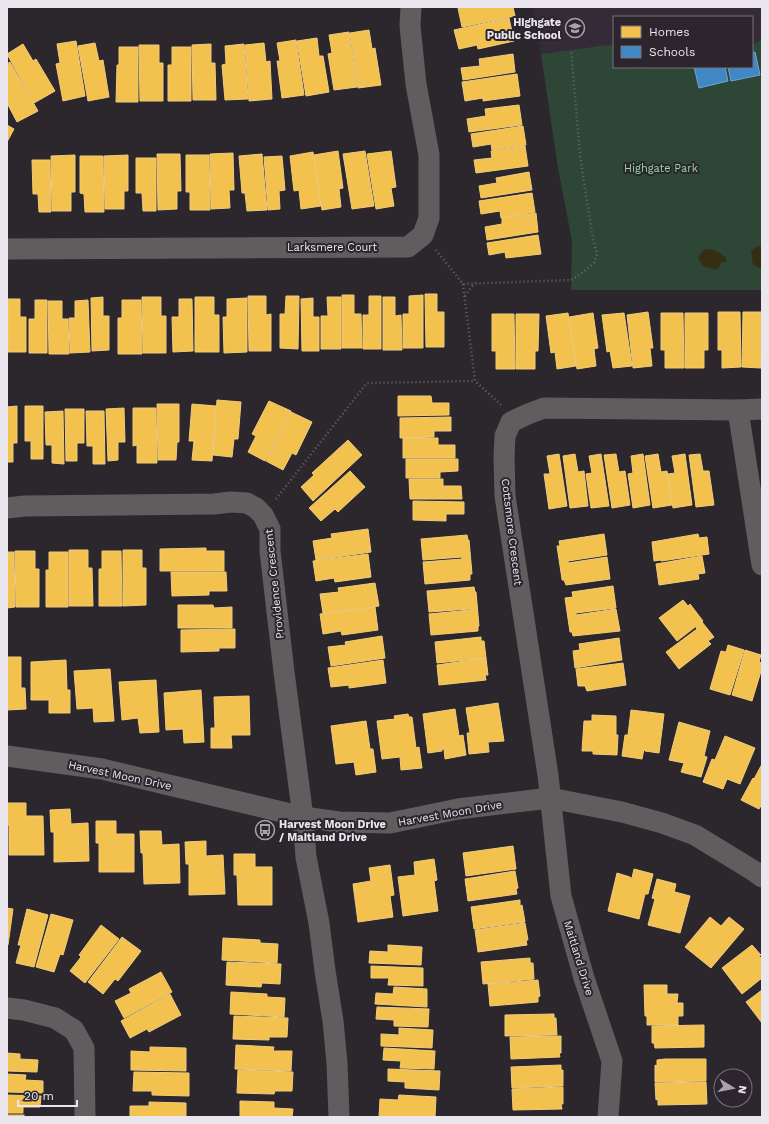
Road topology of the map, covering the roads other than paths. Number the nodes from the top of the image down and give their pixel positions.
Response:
1 (411, 7) edge
2 (7, 249) edge
3 (762, 409) edge
4 (738, 410) junction
5 (7, 508) edge
6 (762, 565) edge
7 (7, 756) edge
8 (550, 798) junction
9 (303, 817) junction
10 (762, 877) edge
11 (7, 1008) edge
12 (85, 1117) edge
13 (339, 1117) edge
14 (608, 1117) edge

1 - 2 street, Larksmere Court
3 - 4 street
4 - 6 street
4 - 8 street, Cottsmore Crescent
5 - 9 street, Providence Crescent
7 - 9 street, Harvest Moon Drive
8 - 9 street, Harvest Moon Drive
8 - 10 street, Harvest Moon Drive
8 - 14 street, Maitland Drive
9 - 13 street
11 - 12 street

